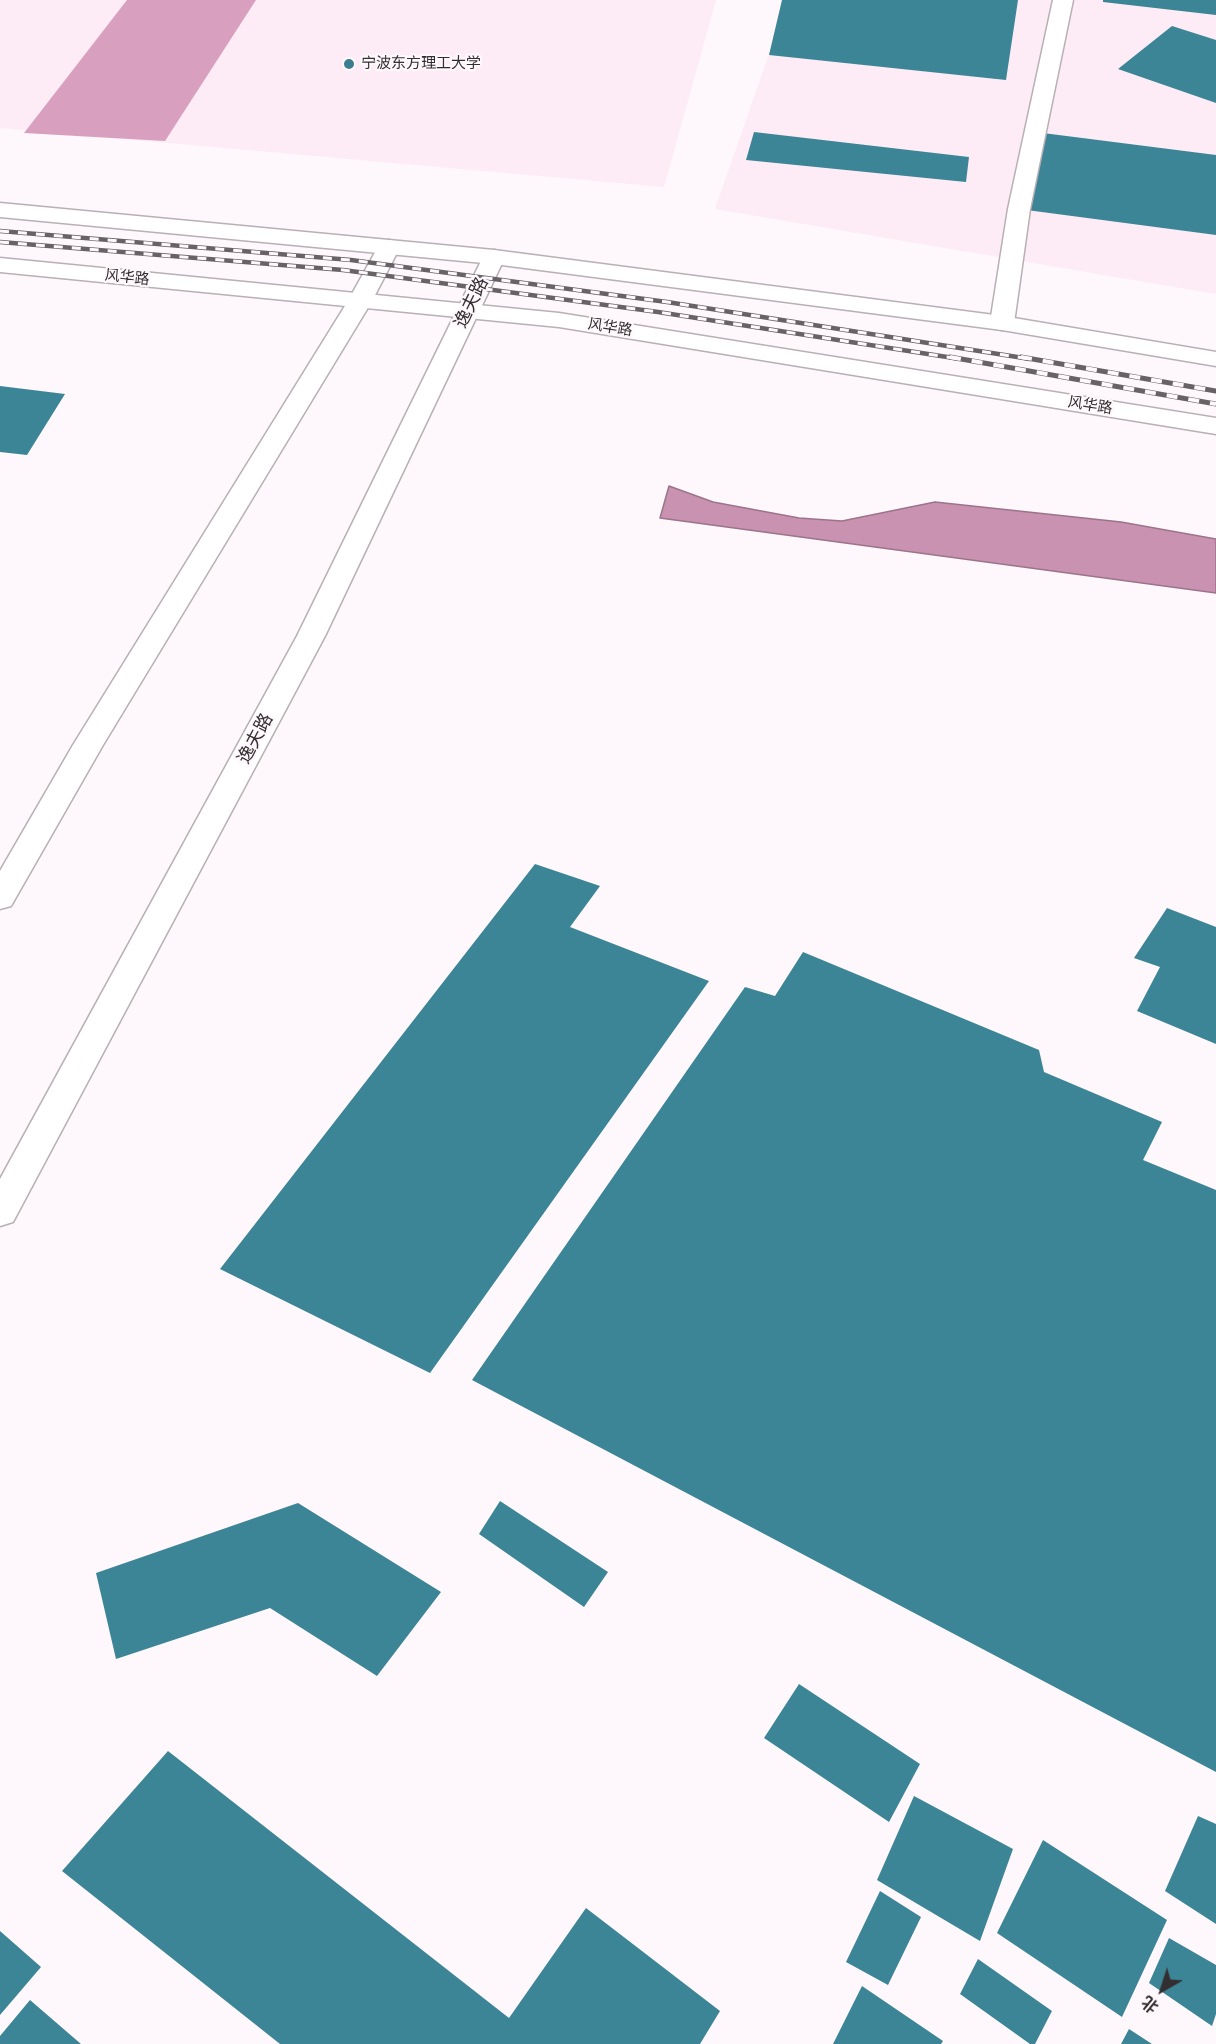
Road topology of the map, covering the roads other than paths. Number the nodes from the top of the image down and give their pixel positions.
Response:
1 (1063, 0) edge
2 (0, 210) edge
3 (390, 247) junction
4 (494, 257) junction
5 (0, 265) edge
6 (360, 301) junction
7 (468, 311) junction
8 (1002, 323) junction
9 (1216, 359) edge
10 (1216, 426) edge
11 (0, 898) edge
12 (0, 1212) edge

1 - 8 main road
2 - 3 main road
3 - 4 main road
3 - 6 main road
4 - 7 main road, 逸夫路
4 - 8 main road
5 - 6 main road, 风华路
6 - 7 main road, 风华路
6 - 11 main road
7 - 10 main road, 风华路
7 - 12 main road, 逸夫路
8 - 9 main road

